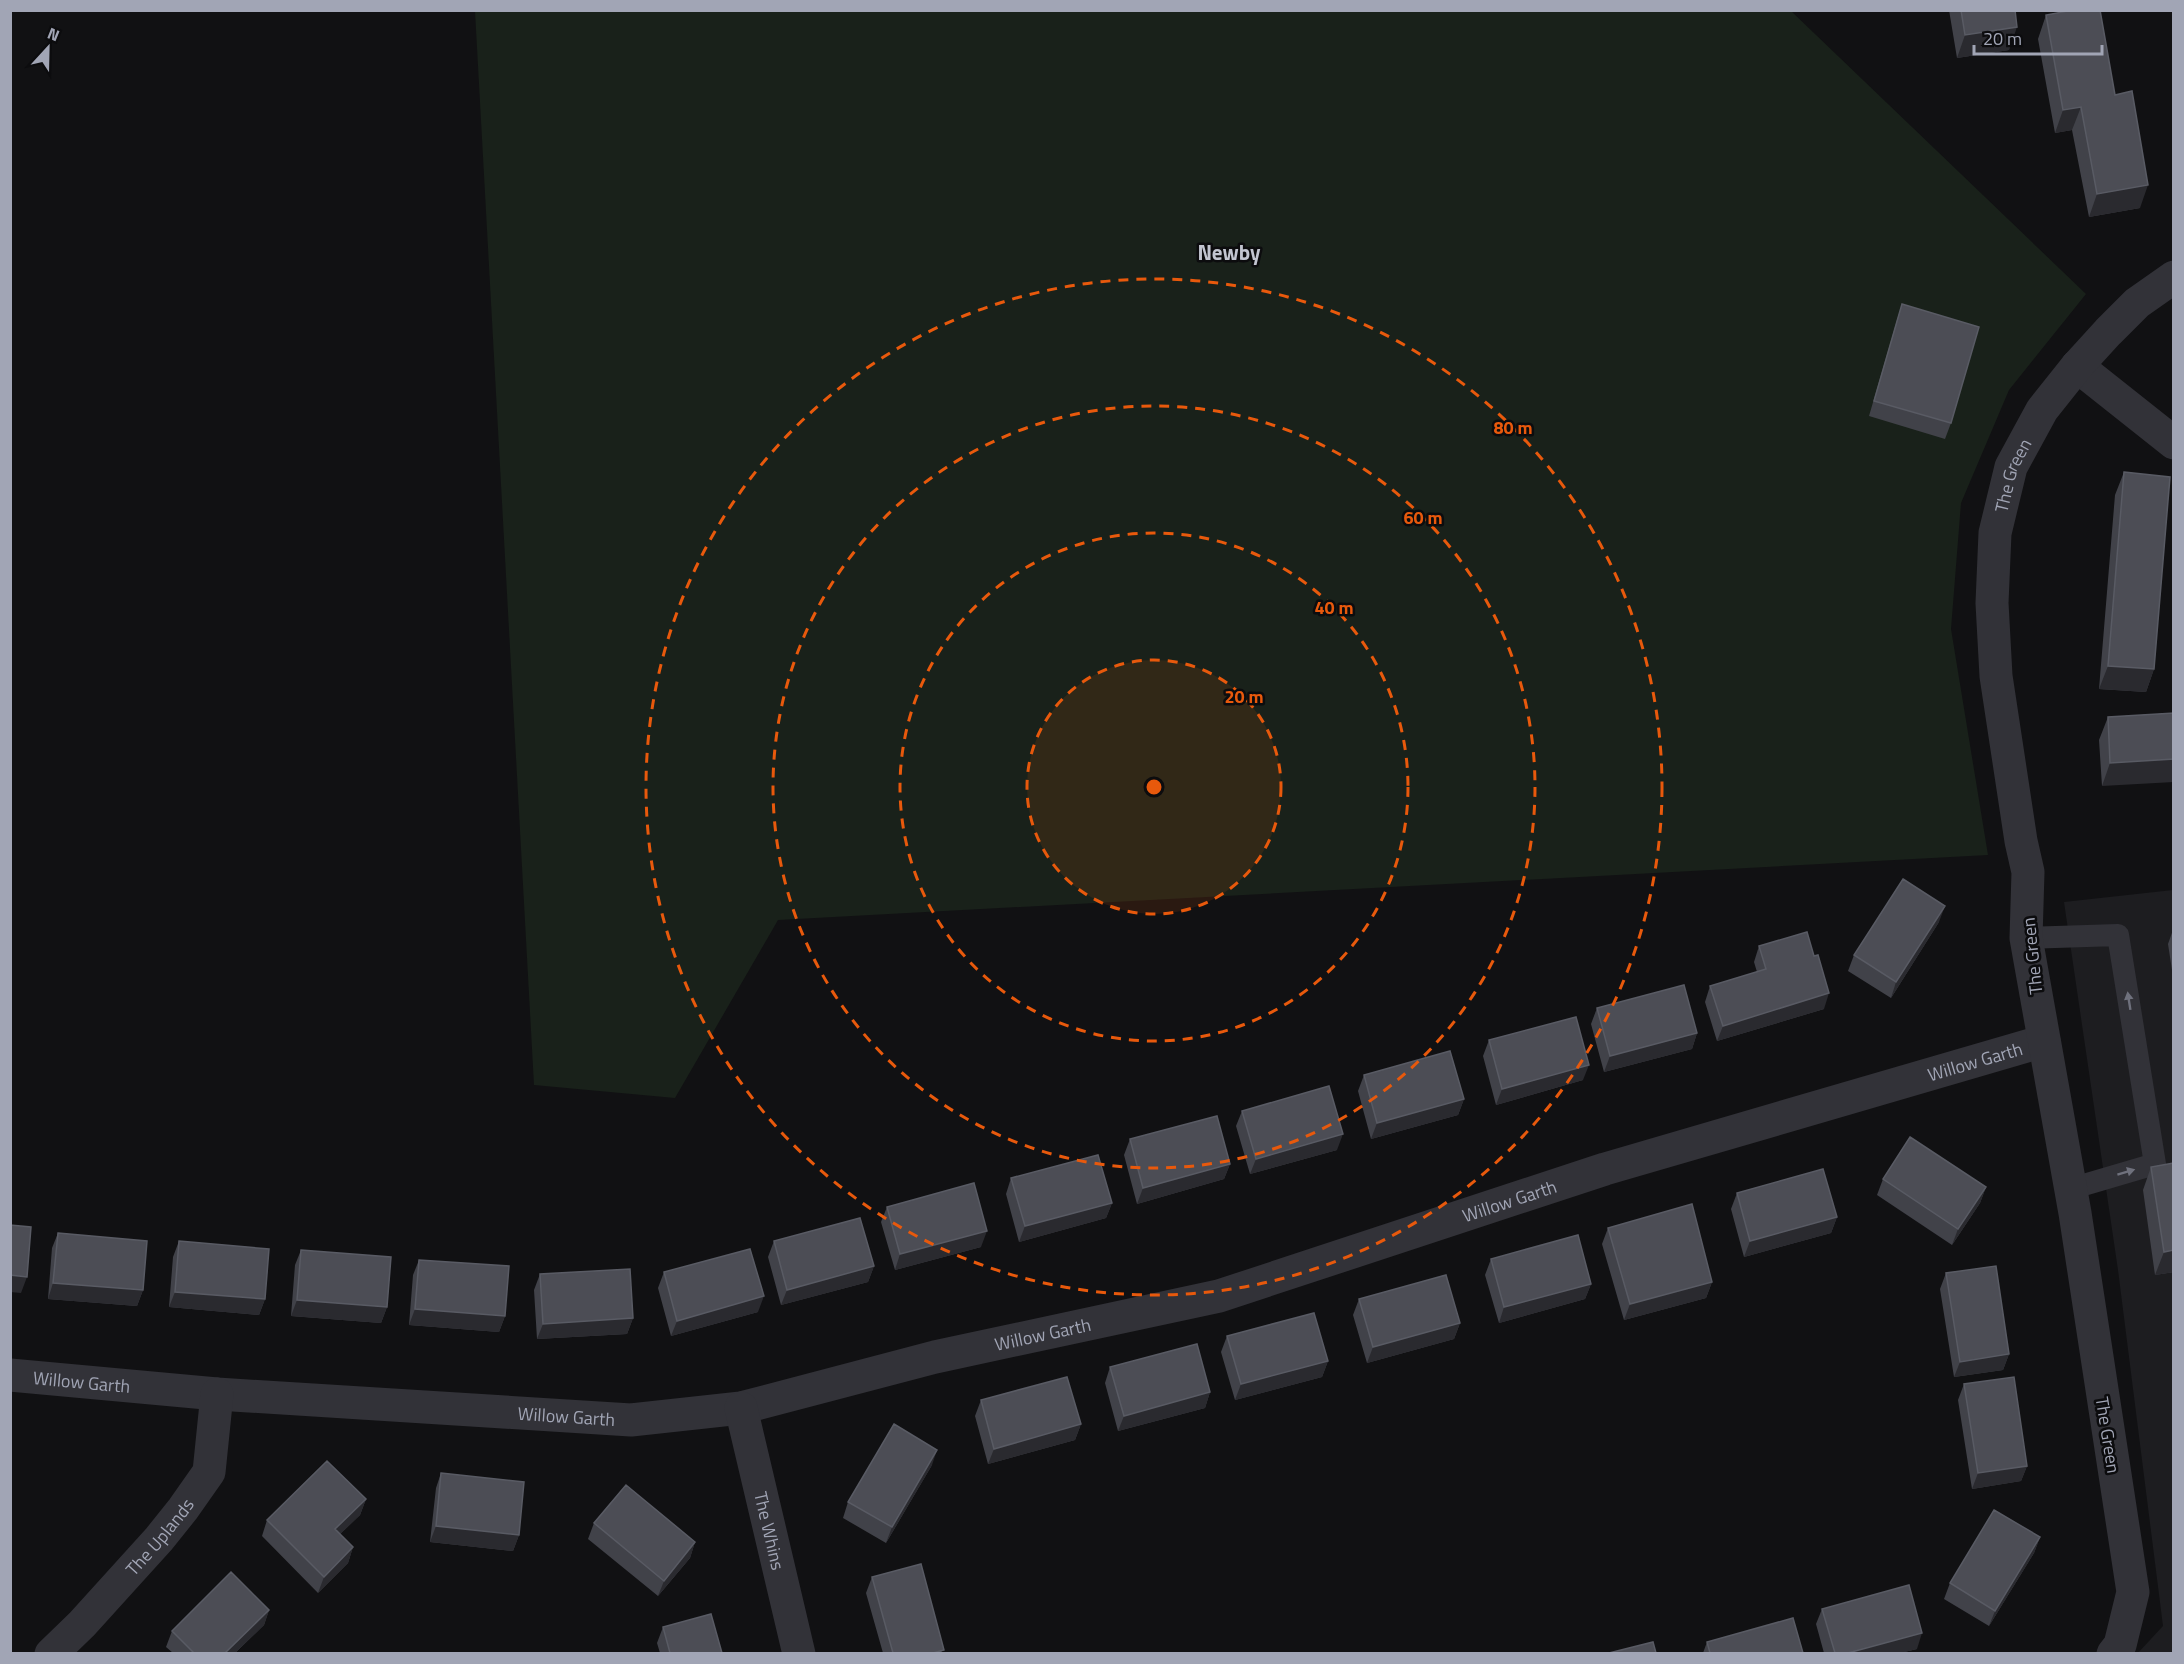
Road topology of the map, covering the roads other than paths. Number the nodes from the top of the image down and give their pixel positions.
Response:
1 (2174, 277) edge
2 (2077, 366) junction
3 (2174, 442) edge
4 (2026, 938) junction
5 (2044, 1041) junction
6 (2070, 1190) junction
7 (10, 1375) edge
8 (217, 1394) junction
9 (741, 1408) junction
10 (51, 1653) edge
11 (799, 1653) edge
12 (2112, 1653) edge

1 - 2 street, The Green
2 - 3 street
2 - 4 street, The Green
4 - 5 street, The Green
6 -> 4 lane
5 - 6 street, The Green
5 - 9 street, Willow Garth
6 - 12 street, The Green
7 - 8 street, Willow Garth
8 - 9 street, Willow Garth
8 - 10 street, The Uplands
9 - 11 street, The Whins

